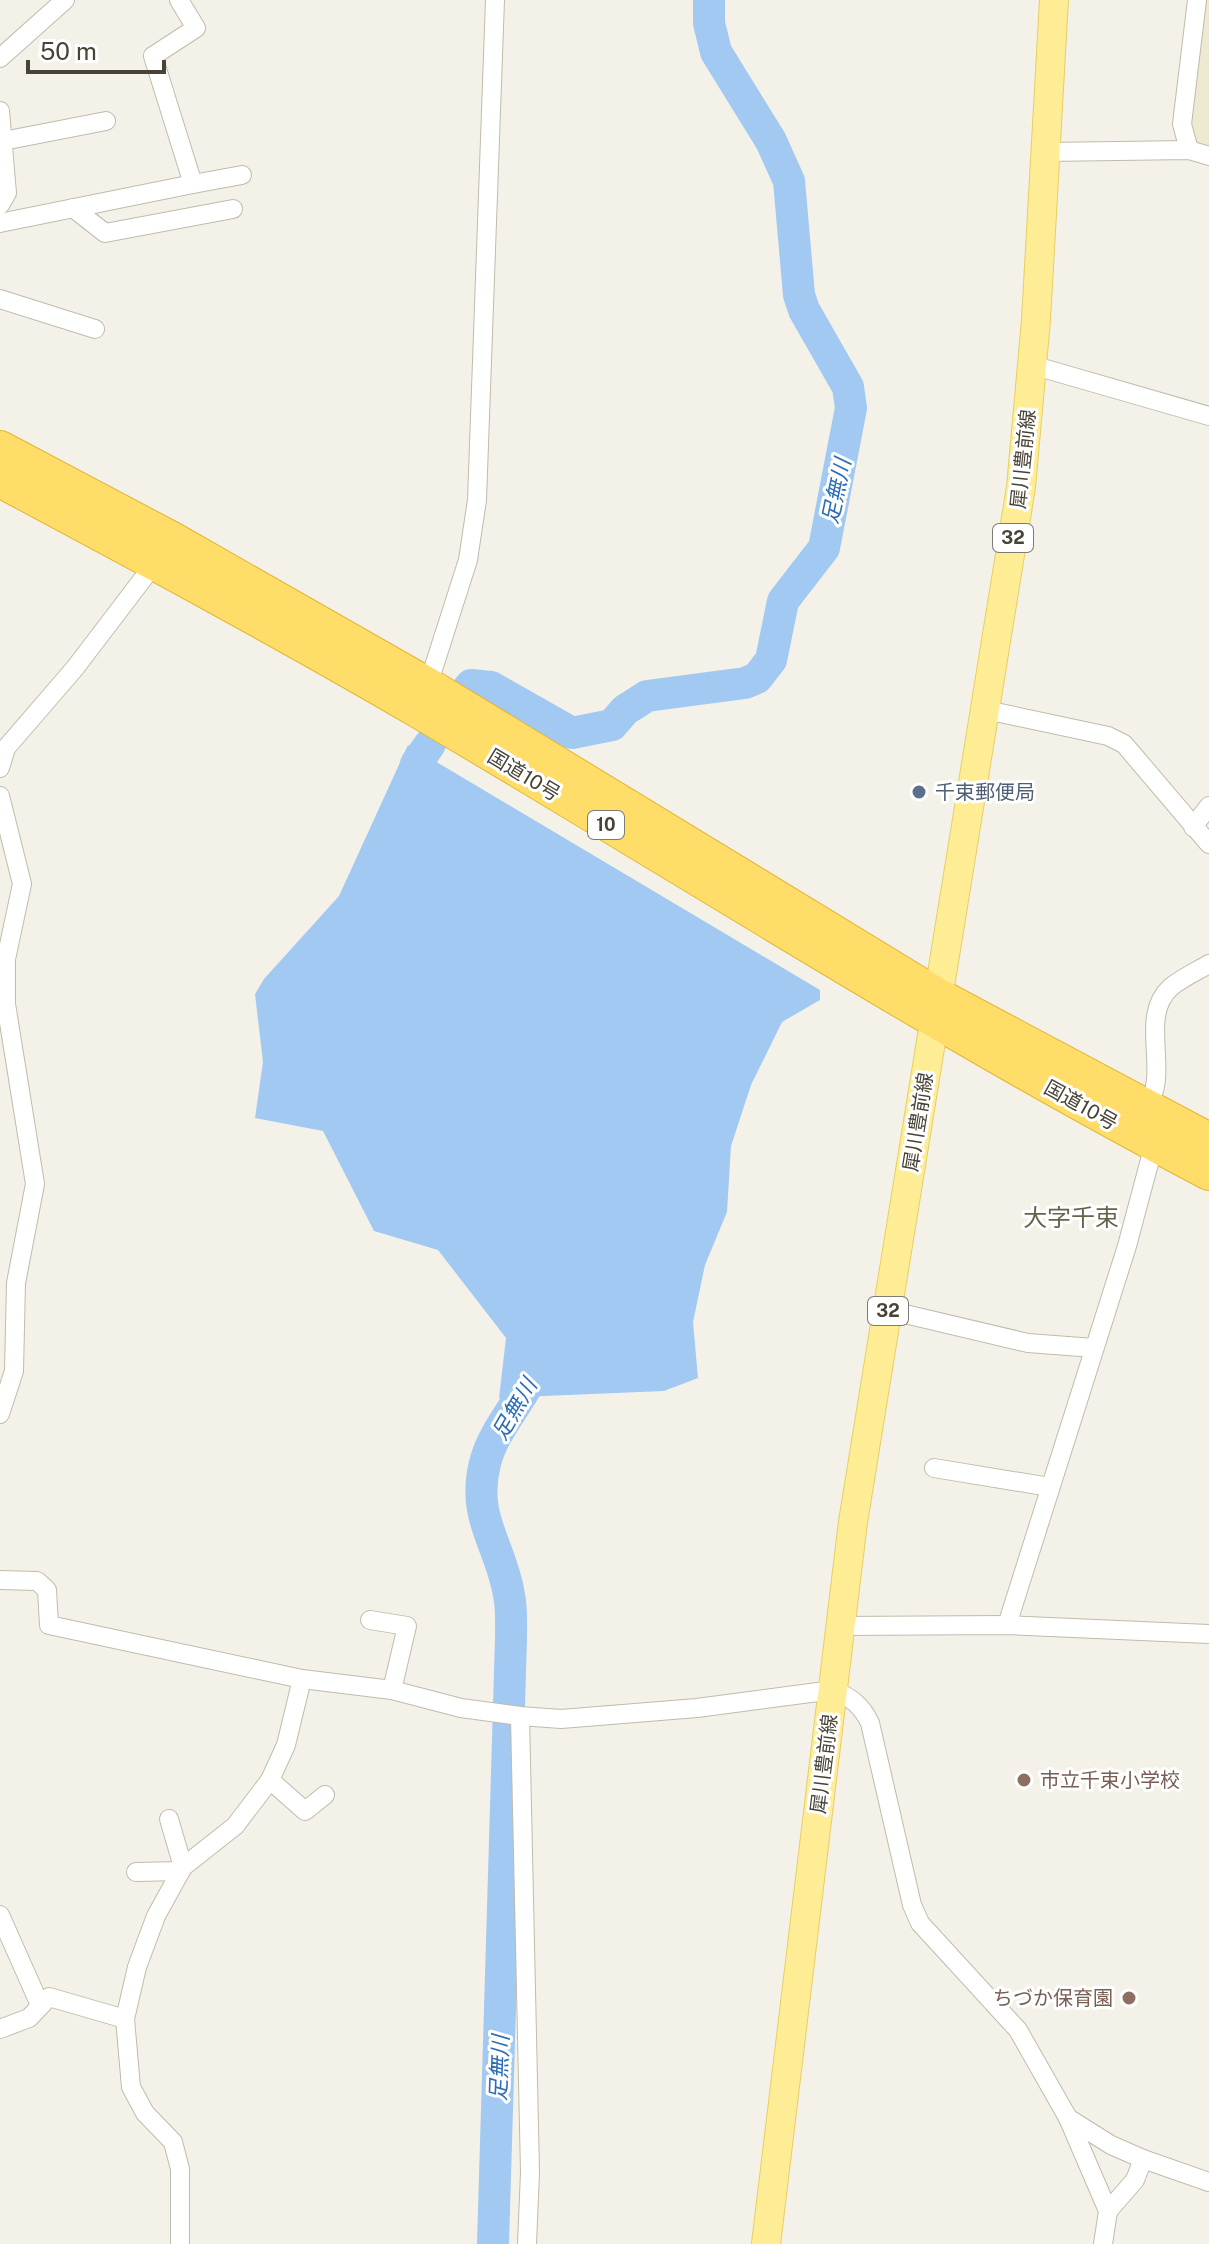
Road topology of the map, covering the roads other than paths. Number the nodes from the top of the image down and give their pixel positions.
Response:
1 (65, 0) edge
2 (179, 0) edge
3 (495, 0) edge
4 (1054, 0) edge
5 (1197, 0) edge
6 (43, 7) edge
7 (0, 58) edge
8 (0, 111) edge
9 (106, 121) dead end
10 (3, 141) junction
11 (1189, 150) junction
12 (1046, 152) junction
13 (1209, 156) edge
14 (242, 175) dead end
15 (193, 184) junction
16 (0, 205) edge
17 (73, 208) junction
18 (233, 209) dead end
19 (0, 223) edge
20 (0, 299) edge
21 (95, 329) dead end
22 (1032, 365) junction
23 (1209, 416) edge
24 (0, 448) edge
25 (0, 480) edge
26 (155, 563) junction
27 (428, 685) junction
28 (986, 710) junction
29 (1, 765) edge
30 (0, 796) edge
31 (1209, 806) edge
32 (1193, 827) junction
33 (1209, 844) edge
34 (1209, 964) edge
35 (936, 1009) junction
36 (1146, 1107) junction
37 (1209, 1140) edge
38 (1157, 1146) junction
39 (1209, 1173) edge
40 (888, 1310) junction
41 (1094, 1348) junction
42 (0, 1414) edge
43 (934, 1468) dead end
44 (1050, 1487) junction
45 (0, 1580) edge
46 (370, 1620) dead end
47 (1007, 1625) junction
48 (840, 1626) junction
49 (1209, 1634) edge
50 (302, 1679) junction
51 (392, 1690) junction
52 (833, 1690) junction
53 (520, 1716) junction
54 (270, 1780) junction
55 (325, 1795) dead end
56 (169, 1819) dead end
57 (182, 1869) junction
58 (136, 1872) dead end
59 (0, 1915) edge
60 (40, 2005) junction
61 (125, 2019) junction
62 (0, 2029) edge
63 (1068, 2118) junction
64 (1143, 2159) junction
65 (1209, 2182) edge
66 (1108, 2211) junction
67 (180, 2244) edge
68 (527, 2244) edge
69 (766, 2244) edge
70 (1103, 2244) edge

1 - 6 street
2 - 15 street
3 - 27 street
4 - 12 main road, 犀川豊前線 / 32
5 - 11 street
6 - 7 street
8 - 10 street
9 - 10 street
10 - 16 street
11 - 12 street
11 - 13 street
12 - 22 main road, 犀川豊前線 / 32
14 - 15 street
15 - 17 street
17 - 18 street
17 - 19 street
20 - 21 street
22 - 23 street
22 - 28 main road, 犀川豊前線 / 32
24 - 27 highway, 国道10号 / 10
25 - 26 highway, 国道10号 / 10
26 - 29 street
26 - 35 highway, 国道10号 / 10
27 - 35 highway, 国道10号 / 10
28 - 32 street
28 - 35 main road, 犀川豊前線 / 32
30 - 42 street
31 - 32 street
32 - 33 street
34 - 36 street
35 - 36 highway, 国道10号 / 10
35 - 38 highway, 国道10号 / 10
35 - 40 main road, 犀川豊前線 / 32
36 - 37 highway, 国道10号 / 10
36 - 38 street
38 - 39 highway, 国道10号 / 10
38 - 41 street
40 - 41 street
40 - 48 main road, 犀川豊前線 / 32
41 - 44 street
43 - 44 street
44 - 47 street
45 - 50 street
46 - 51 street
47 - 48 street
47 - 49 street
48 - 52 main road, 犀川豊前線 / 32
50 - 51 street
50 - 54 street
51 - 53 street
52 - 53 street
52 - 63 street
52 - 69 main road, 犀川豊前線 / 32
53 - 68 street
54 - 55 street
54 - 57 street
56 - 57 street
57 - 58 street
57 - 61 street
59 - 60 street
60 - 61 street
60 - 62 street
61 - 67 street
63 - 64 street
63 - 66 street
64 - 65 street
64 - 66 street
66 - 70 street

